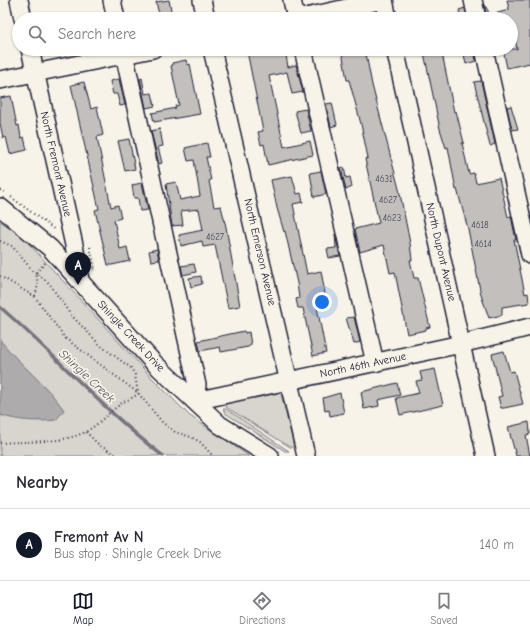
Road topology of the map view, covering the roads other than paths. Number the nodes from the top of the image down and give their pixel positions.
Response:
1 (19, 0) edge
2 (112, 0) edge
3 (202, 0) edge
4 (292, 0) edge
5 (383, 0) edge
6 (473, 0) edge
7 (22, 12) edge
8 (115, 12) edge
9 (205, 12) edge
10 (295, 12) edge
11 (328, 12) edge
12 (386, 12) edge
13 (476, 12) edge
14 (32, 56) edge
15 (106, 56) edge
16 (124, 56) edge
17 (214, 56) edge
18 (305, 56) edge
19 (397, 56) edge
20 (486, 56) edge
21 (36, 73) junction
22 (0, 80) edge
23 (0, 207) edge
24 (530, 255) edge
25 (80, 280) junction
26 (530, 327) edge
27 (461, 344) junction
28 (375, 363) junction
29 (290, 381) junction
30 (195, 401) junction
31 (270, 456) edge
32 (306, 456) edge
33 (486, 456) edge

1 - 7 street
2 - 8 street
3 - 9 street
4 - 10 street
5 - 11 street
5 - 12 street
6 - 13 street
14 - 21 street, North Fremont Avenue
15 - 21 street
16 - 30 street
17 - 29 street, North Emerson Avenue
18 - 28 street
19 - 27 street, North Dupont Avenue
20 - 24 street
21 - 22 street
21 - 25 street, North Fremont Avenue
23 - 25 street, Shingle Creek Drive
25 - 30 street, Shingle Creek Drive
26 - 27 street, North 46th Avenue
27 - 28 street, North 46th Avenue
27 - 33 street, North Dupont Avenue
28 - 29 street, North 46th Avenue
29 - 30 street, North 46th Avenue
29 - 32 street, North Emerson Avenue
30 - 31 street, Shingle Creek Drive

